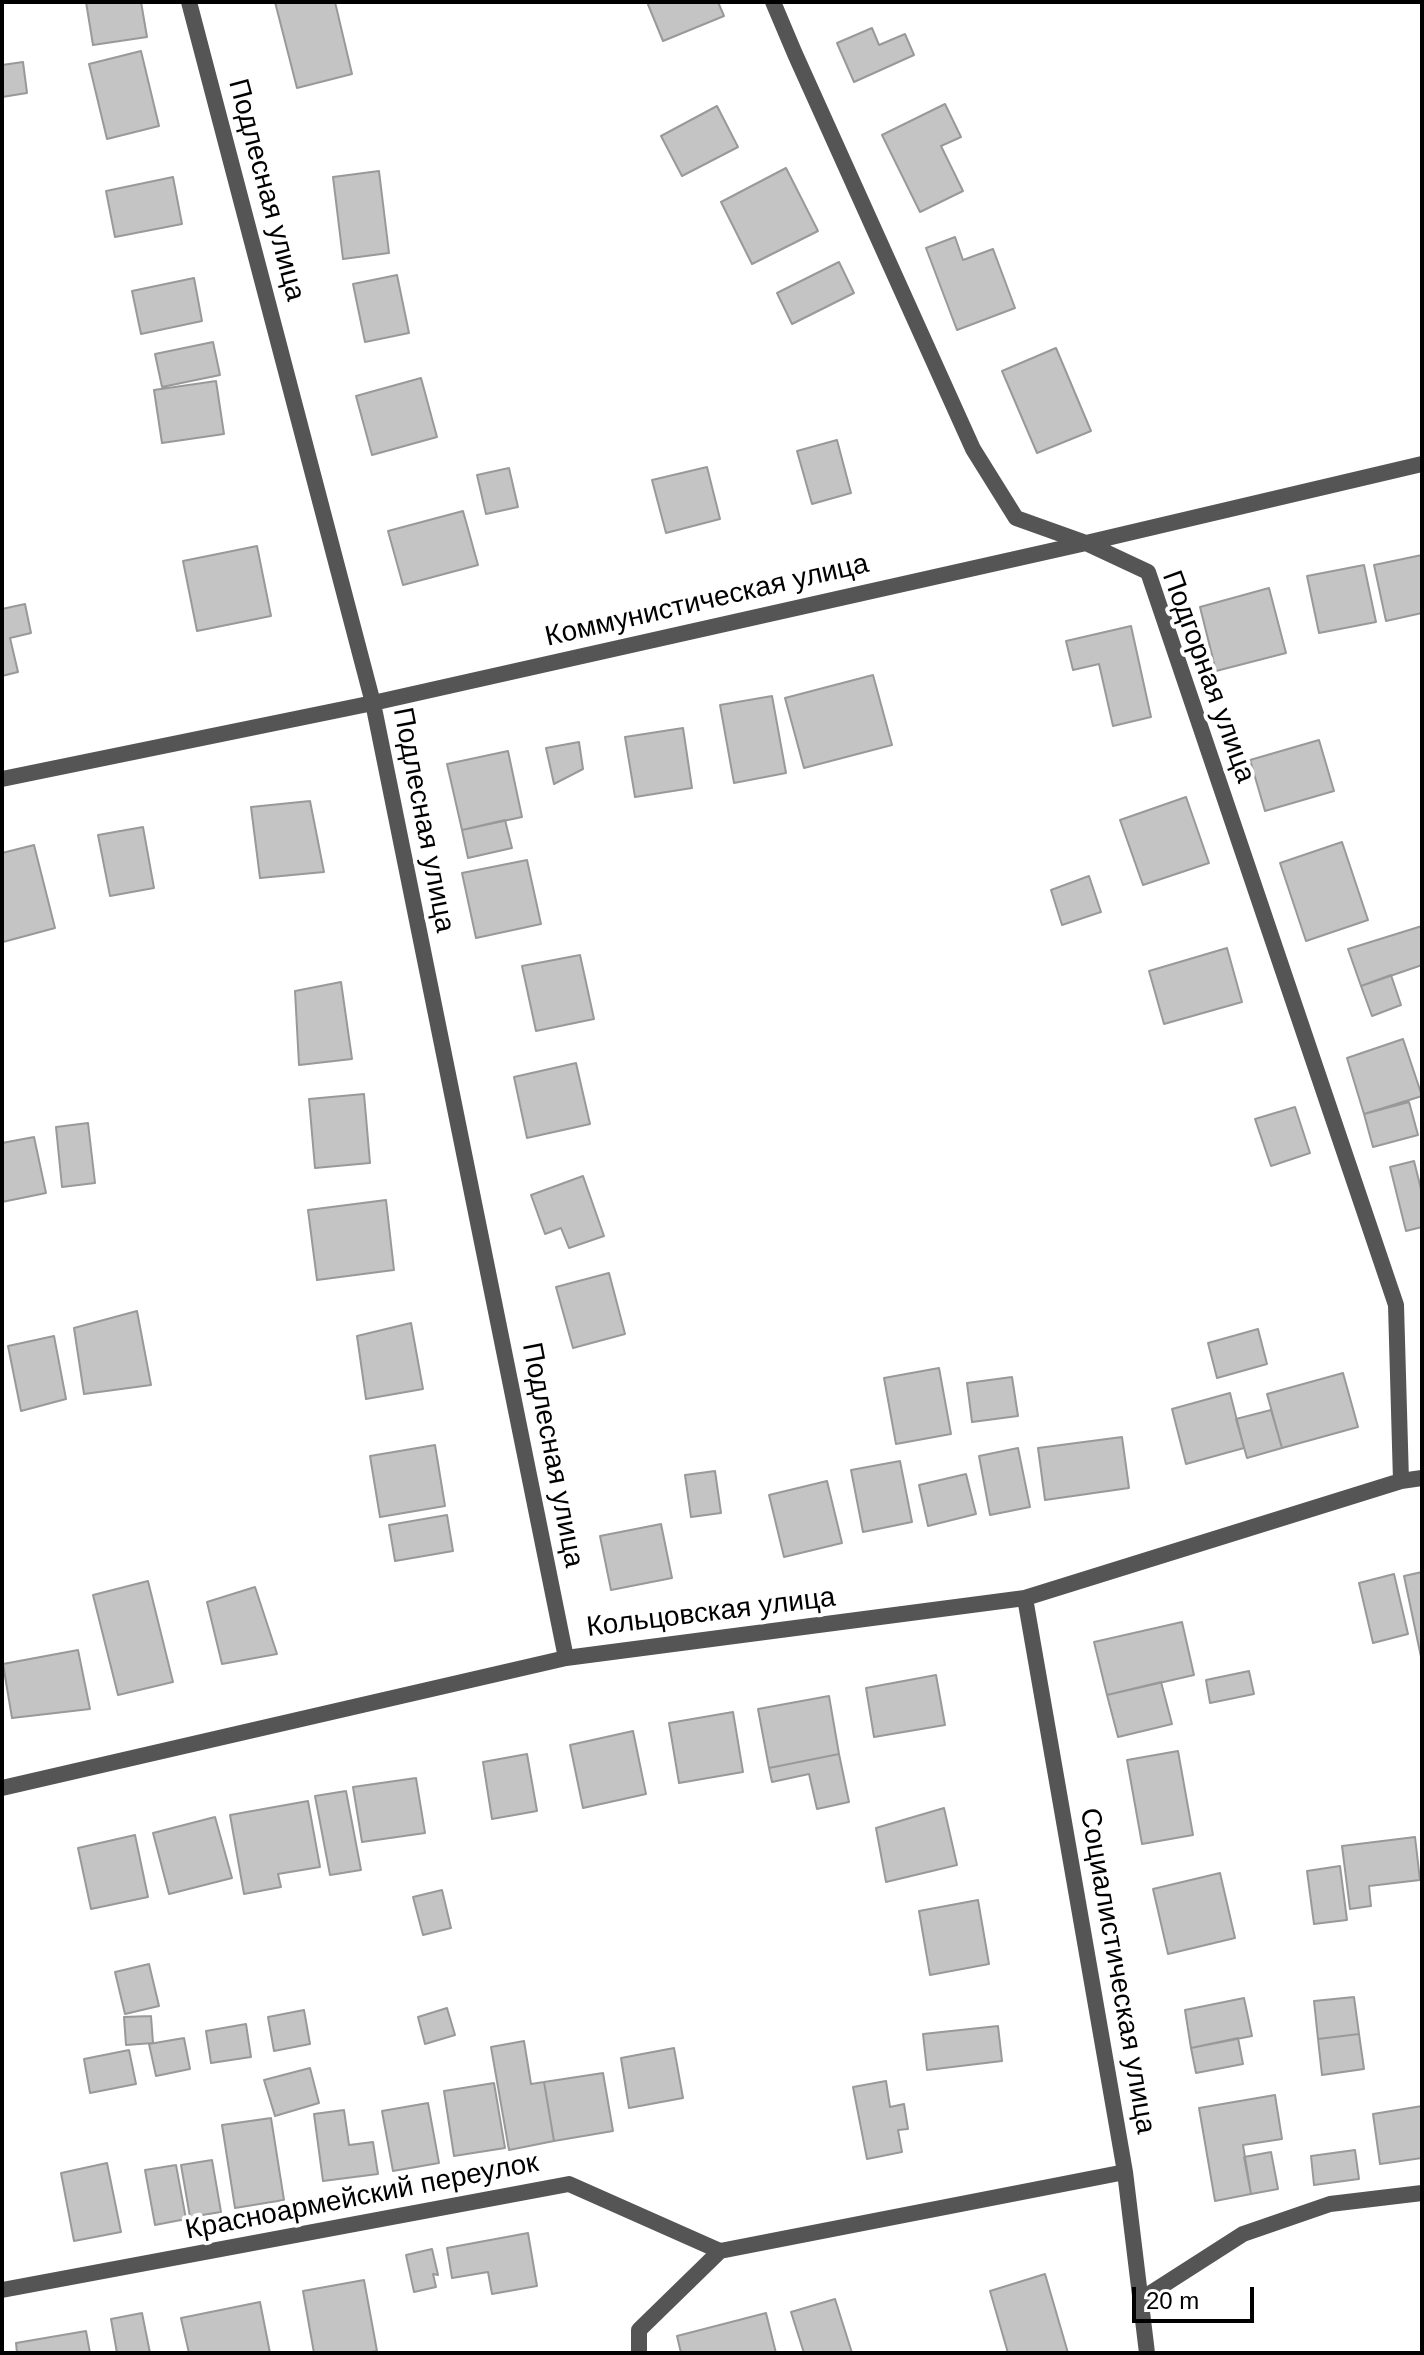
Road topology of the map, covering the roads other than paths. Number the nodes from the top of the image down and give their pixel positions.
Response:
1 (189, 2) edge
2 (773, 2) edge
3 (1422, 464) edge
4 (1086, 543) junction
5 (373, 703) junction
6 (2, 779) edge
7 (1422, 1478) edge
8 (1401, 1481) junction
9 (1025, 1598) junction
10 (566, 1658) junction
11 (2, 1788) edge
12 (1125, 2172) junction
13 (1422, 2193) edge
14 (720, 2251) junction
15 (2, 2290) edge
16 (1140, 2300) junction
17 (639, 2353) edge
18 (1147, 2353) edge

1 - 5 street, Подлесная улица
2 - 4 street, Подгорная улица
3 - 4 street, Коммунистическая улица
4 - 5 street, Коммунистическая улица
4 - 8 street, Подгорная улица
5 - 6 street, Коммунистическая улица
5 - 10 street, Подлесная улица
7 - 8 street, Кольцовская улица
8 - 9 street, Кольцовская улица
9 - 10 street, Кольцовская улица
9 - 12 street, Социалистическая улица
10 - 11 street, Кольцовская улица
12 - 14 street
12 - 16 street, Социалистическая улица
13 - 16 street
14 - 15 street, Красноармейский переулок
14 - 17 street
16 - 18 street, Социалистическая улица

